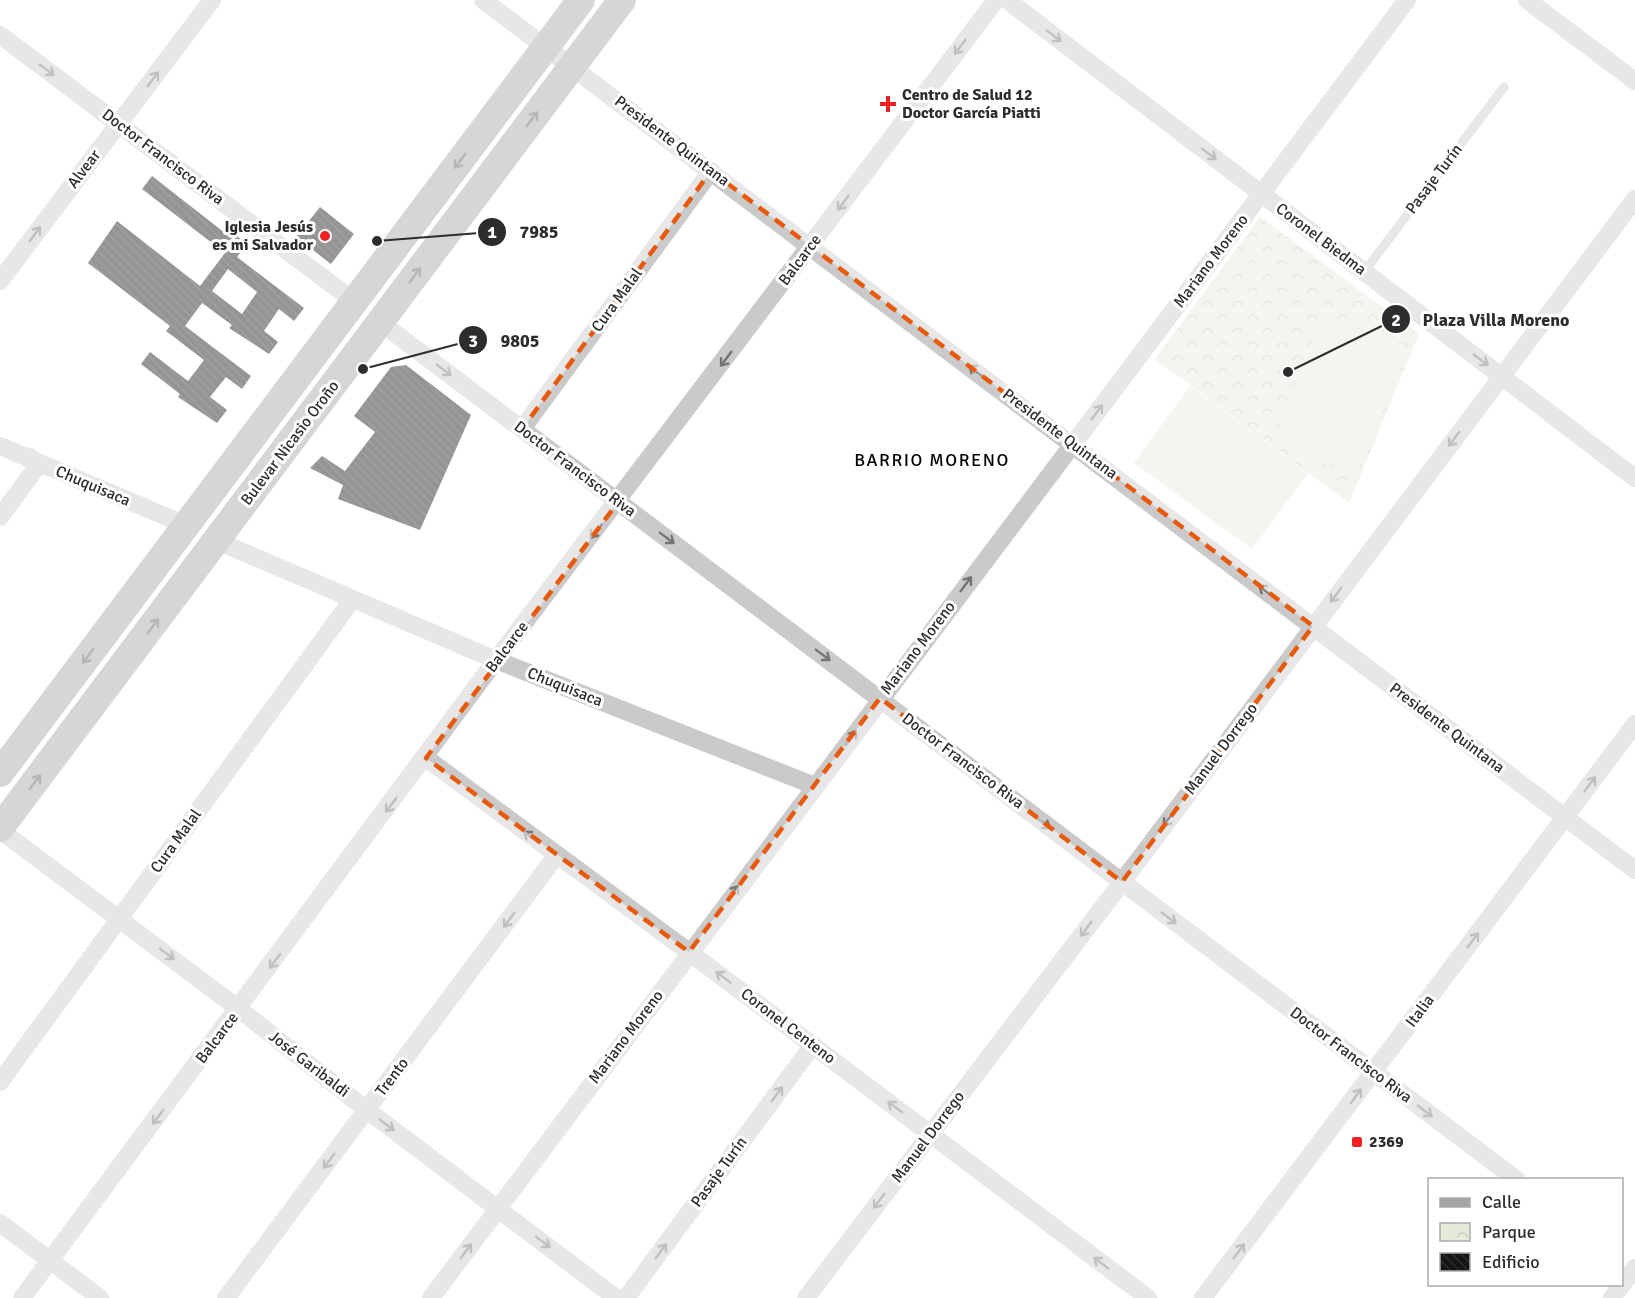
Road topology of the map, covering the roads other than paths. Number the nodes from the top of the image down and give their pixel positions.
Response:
1 (212, 0) edge
2 (483, 0) edge
3 (581, 0) edge
4 (622, 0) edge
5 (996, 0) edge
6 (1007, 0) edge
7 (1407, 0) edge
8 (1527, 0) edge
9 (0, 35) edge
10 (545, 47) junction
11 (572, 67) junction
12 (1635, 81) edge
13 (1504, 87) dead end
14 (118, 124) junction
15 (711, 171) junction
16 (1261, 194) junction
17 (1635, 199) edge
18 (811, 246) junction
19 (1364, 272) junction
20 (0, 281) edge
21 (354, 302) junction
22 (380, 322) junction
23 (1502, 376) junction
24 (522, 429) junction
25 (0, 434) edge
26 (1073, 444) junction
27 (0, 446) edge
28 (39, 464) junction
29 (1632, 469) edge
30 (619, 501) junction
31 (0, 517) edge
32 (186, 525) junction
33 (217, 541) junction
34 (352, 600) junction
35 (1312, 626) junction
36 (496, 660) junction
37 (880, 698) junction
38 (1635, 724) edge
39 (426, 758) junction
40 (0, 774) edge
41 (815, 786) junction
42 (1565, 817) junction
43 (0, 829) edge
44 (556, 856) junction
45 (1635, 870) edge
46 (1122, 882) junction
47 (120, 919) junction
48 (689, 951) junction
49 (239, 1009) junction
50 (813, 1045) junction
51 (1374, 1072) junction
52 (0, 1082) edge
53 (367, 1110) junction
54 (930, 1134) junction
55 (1516, 1178) edge
56 (498, 1208) junction
57 (0, 1223) edge
58 (1623, 1259) edge
59 (50, 1261) junction
60 (1635, 1268) edge
61 (1623, 1284) edge
62 (1621, 1286) edge
63 (22, 1298) edge
64 (100, 1298) edge
65 (226, 1298) edge
66 (430, 1298) edge
67 (616, 1298) edge
68 (626, 1298) edge
69 (806, 1298) edge
70 (1148, 1298) edge
71 (1203, 1298) edge
72 (1612, 1298) edge

14 -> 1 street, Alvear
2 - 10 street, Presidente Quintana
3 - 10 main road, Bulevar Nicasio Oroño
4 - 11 main road, Bulevar Nicasio Oroño
5 -> 18 street, Balcarce
6 -> 16 street, Coronel Biedma
7 - 16 street, Mariano Moreno
8 - 12 street
9 -> 14 street, Doctor Francisco Riva
10 - 11 street, Presidente Quintana
10 -> 21 main road, Bulevar Nicasio Oroño
11 - 15 street, Presidente Quintana
22 -> 11 main road, Bulevar Nicasio Oroño
13 - 19 lane, Pasaje Turín
20 -> 14 street, Alvear
14 - 21 street, Doctor Francisco Riva
15 - 18 street, Presidente Quintana
15 - 24 street, Cura Malal
16 - 19 street, Coronel Biedma
26 -> 16 street, Mariano Moreno
17 - 23 street, Manuel Dorrego
26 -> 18 street, Presidente Quintana
18 -> 30 street, Balcarce
19 -> 23 street, Coronel Biedma
21 - 32 main road, Bulevar Nicasio Oroño
22 -> 24 street, Doctor Francisco Riva
22 - 33 main road, Bulevar Nicasio Oroño
23 - 29 street, Coronel Biedma
23 -> 35 street, Manuel Dorrego
24 - 30 street, Doctor Francisco Riva
25 - 28 street
35 -> 26 street, Presidente Quintana
37 -> 26 street, Mariano Moreno
27 - 28 street, Chuquisaca
28 - 31 street
28 - 32 street, Chuquisaca
30 -> 36 street, Balcarce
30 -> 37 street, Doctor Francisco Riva
32 -> 40 main road, Bulevar Nicasio Oroño
33 - 34 street, Chuquisaca
43 -> 33 main road, Bulevar Nicasio Oroño
34 - 36 street, Chuquisaca
34 - 47 street, Cura Malal
35 - 42 street, Presidente Quintana
35 -> 46 street, Manuel Dorrego
36 - 39 street, Balcarce
36 - 41 street, Chuquisaca
41 -> 37 street, Mariano Moreno
37 -> 46 street, Doctor Francisco Riva
42 -> 38 street, Italia
44 -> 39 street, Coronel Centeno
39 -> 49 street, Balcarce
48 -> 41 street, Mariano Moreno
42 - 45 street, Presidente Quintana
51 -> 42 street, Italia
43 - 47 street, José Garibaldi
44 - 48 street, Coronel Centeno
44 -> 53 street, Trento
46 -> 51 street, Doctor Francisco Riva
46 -> 54 street, Manuel Dorrego
47 -> 49 street, José Garibaldi
47 - 52 street, Cura Malal
50 -> 48 street, Coronel Centeno
48 - 56 street, Mariano Moreno
49 - 53 street, José Garibaldi
49 -> 59 street, Balcarce
54 -> 50 street, Coronel Centeno
68 -> 50 street, Pasaje Turín
51 -> 55 street, Doctor Francisco Riva
71 -> 51 street, Italia
53 -> 56 street, José Garibaldi
53 -> 65 street, Trento
54 -> 69 street, Manuel Dorrego
70 -> 54 street, Coronel Centeno
66 -> 56 street, Mariano Moreno
56 -> 67 street, José Garibaldi
57 - 59 street
58 - 60 street
59 - 63 street, Balcarce
59 - 64 street
60 - 61 street
62 - 72 street

